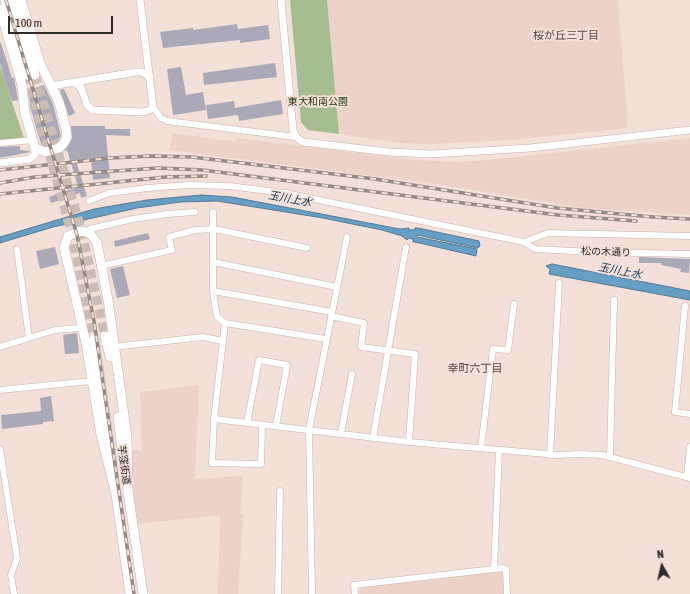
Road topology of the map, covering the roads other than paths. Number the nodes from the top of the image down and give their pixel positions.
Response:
1 (5, 0) edge
2 (13, 0) edge
3 (21, 0) edge
4 (140, 0) edge
5 (281, 0) edge
6 (0, 9) edge
7 (148, 62) junction
8 (137, 72) junction
9 (150, 77) junction
10 (88, 80) junction
11 (73, 82) junction
12 (51, 86) junction
13 (84, 92) junction
14 (153, 107) junction
15 (690, 130) edge
16 (296, 137) junction
17 (0, 143) edge
18 (34, 144) junction
19 (0, 163) edge
20 (89, 201) dead end
21 (195, 212) dead end
22 (213, 212) dead end
23 (90, 228) dead end
24 (214, 229) junction
25 (690, 236) edge
26 (346, 237) dead end
27 (524, 242) junction
28 (406, 247) dead end
29 (307, 248) dead end
30 (17, 249) dead end
31 (690, 254) edge
32 (213, 262) junction
33 (101, 266) junction
34 (559, 283) dead end
35 (337, 287) junction
36 (213, 291) junction
37 (614, 300) dead end
38 (514, 304) dead end
39 (685, 306) dead end
40 (331, 314) junction
41 (225, 323) junction
42 (81, 328) junction
43 (105, 336) tunnel mouth
44 (29, 338) junction
45 (94, 338) tunnel mouth
46 (326, 338) junction
47 (223, 340) junction
48 (113, 346) junction
49 (0, 347) edge
50 (387, 351) junction
51 (352, 374) dead end
52 (92, 382) junction
53 (0, 390) edge
54 (690, 414) edge
55 (214, 419) junction
56 (248, 423) junction
57 (262, 425) junction
58 (276, 426) junction
59 (309, 430) junction
60 (341, 433) junction
61 (373, 438) junction
62 (409, 442) junction
63 (690, 447) edge
64 (481, 448) junction
65 (0, 449) edge
66 (499, 450) junction
67 (550, 455) junction
68 (610, 457) junction
69 (688, 478) edge
70 (280, 491) dead end
71 (128, 496) junction
72 (117, 499) junction
73 (494, 569) junction
74 (14, 594) edge
75 (130, 594) edge
76 (143, 594) edge
77 (278, 594) edge
78 (312, 594) edge
79 (355, 594) edge
80 (507, 594) edge

1 - 2 main road
3 - 12 main road
4 - 7 street
5 - 16 street
6 - 18 main road
7 - 8 street
7 - 9 street
8 - 9 street
8 - 10 street
9 - 14 street
10 - 11 street
10 - 13 street
11 - 12 street
11 - 13 street
12 - 18 main road
13 - 14 street
14 - 16 street
15 - 16 street
17 - 18 street
18 - 19 street
20 - 27 street, 松の木通り
21 - 23 street
22 - 24 street
24 - 29 street
24 - 32 street
24 - 33 street
25 - 27 street
26 - 35 street
27 - 31 street, 松の木通り
28 - 50 street
30 - 44 street
32 - 35 street
32 - 36 street
33 - 42 main road
33 - 48 main road
34 - 67 street
35 - 40 street
36 - 40 street
36 - 41 street
37 - 68 street
38 - 64 street
39 - 54 street
40 - 46 street
40 - 50 street
41 - 46 street
41 - 47 street
42 - 44 street
42 - 52 main road
43 - 71 main road, 芋窪街道
44 - 49 street
45 - 72 main road, 芋窪街道
46 - 59 street
47 - 48 street
47 - 55 street
48 - 71 main road
50 - 61 street
50 - 62 street
51 - 60 street
52 - 53 street
52 - 72 main road
55 - 56 street
55 - 57 street
56 - 57 street
56 - 58 street
57 - 58 street
58 - 59 street
59 - 60 street
59 - 78 street
60 - 61 street
61 - 62 street
62 - 64 street
63 - 69 street
64 - 66 street
65 - 74 street
66 - 67 street
66 - 73 street
67 - 68 street
68 - 69 street
70 - 77 street
71 - 76 main road, 芋窪街道
72 - 75 main road, 芋窪街道
73 - 79 street
73 - 80 street

